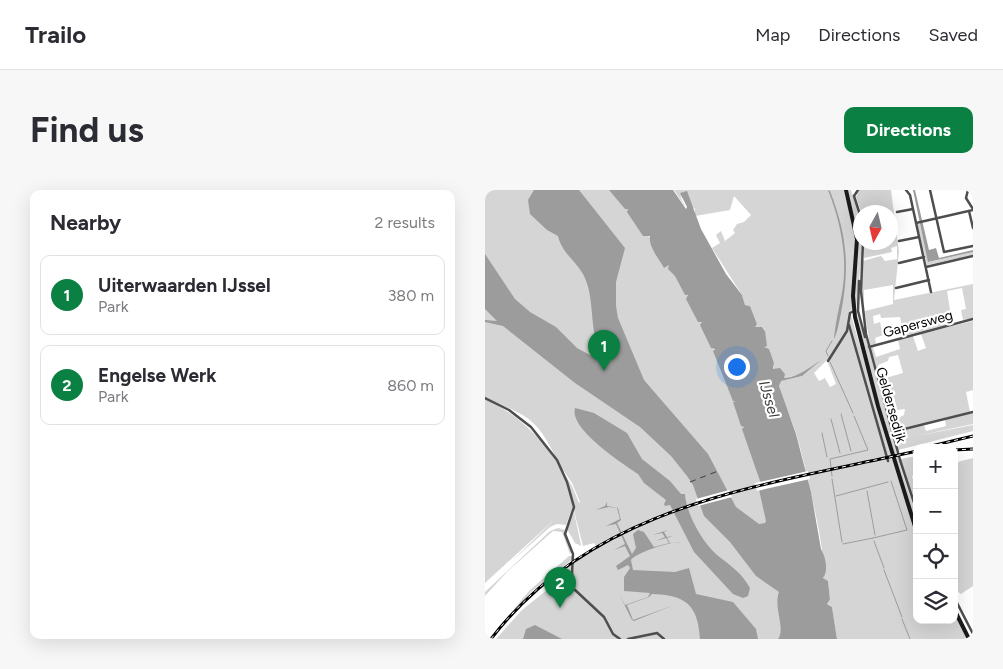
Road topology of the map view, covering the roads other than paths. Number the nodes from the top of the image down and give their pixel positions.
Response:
1 (846, 190) edge
2 (858, 190) edge
3 (906, 190) edge
4 (931, 190) edge
5 (968, 190) edge
6 (857, 205) edge
7 (913, 208) junction
8 (972, 210) edge
9 (898, 212) edge
10 (937, 218) junction
11 (917, 223) junction
12 (973, 228) edge
13 (919, 237) junction
14 (899, 241) dead end
15 (973, 246) edge
16 (863, 250) edge
17 (973, 256) edge
18 (923, 257) junction
19 (899, 263) dead end
20 (925, 267) junction
21 (861, 278) junction
22 (929, 280) junction
23 (895, 288) dead end
24 (931, 292) dead end
25 (856, 311) junction
26 (973, 319) edge
27 (849, 325) junction
28 (867, 340) junction
29 (869, 347) junction
30 (828, 360) dead end
31 (485, 398) edge
32 (973, 412) edge
33 (892, 432) junction
34 (887, 461) dead end
35 (913, 499) edge
36 (913, 520) edge
37 (958, 605) edge
38 (958, 617) edge
39 (973, 634) edge
40 (620, 639) edge
41 (629, 639) edge
42 (664, 639) edge
43 (969, 639) edge

1 - 25 main road, Geldersedijk
2 - 6 street
3 - 7 street
4 - 10 street
5 - 8 street
7 - 9 street
7 - 11 street
8 - 10 street
8 - 12 street
10 - 11 street
10 - 15 street
11 - 13 street
13 - 14 street
13 - 18 street
16 - 21 street, Geldersedijk
17 - 20 street
18 - 19 street
18 - 20 street
20 - 22 street
21 - 25 street, Geldersedijk
21 - 28 street, Geldersedijk
22 - 23 street
22 - 24 street
25 - 27 street, Geldersedijk
25 - 28 street, Geldersedijk
25 - 36 main road, Geldersedijk
26 - 29 street, Gapersweg
27 - 30 street, Geldersedijk
27 - 34 street, Geldersedijk
28 - 29 street, Geldersedijk
29 - 33 street, Geldersedijk
31 - 40 street
32 - 33 street, Geldersedijk
33 - 35 street, Geldersedijk
37 - 39 street
38 - 43 main road
41 - 42 street

